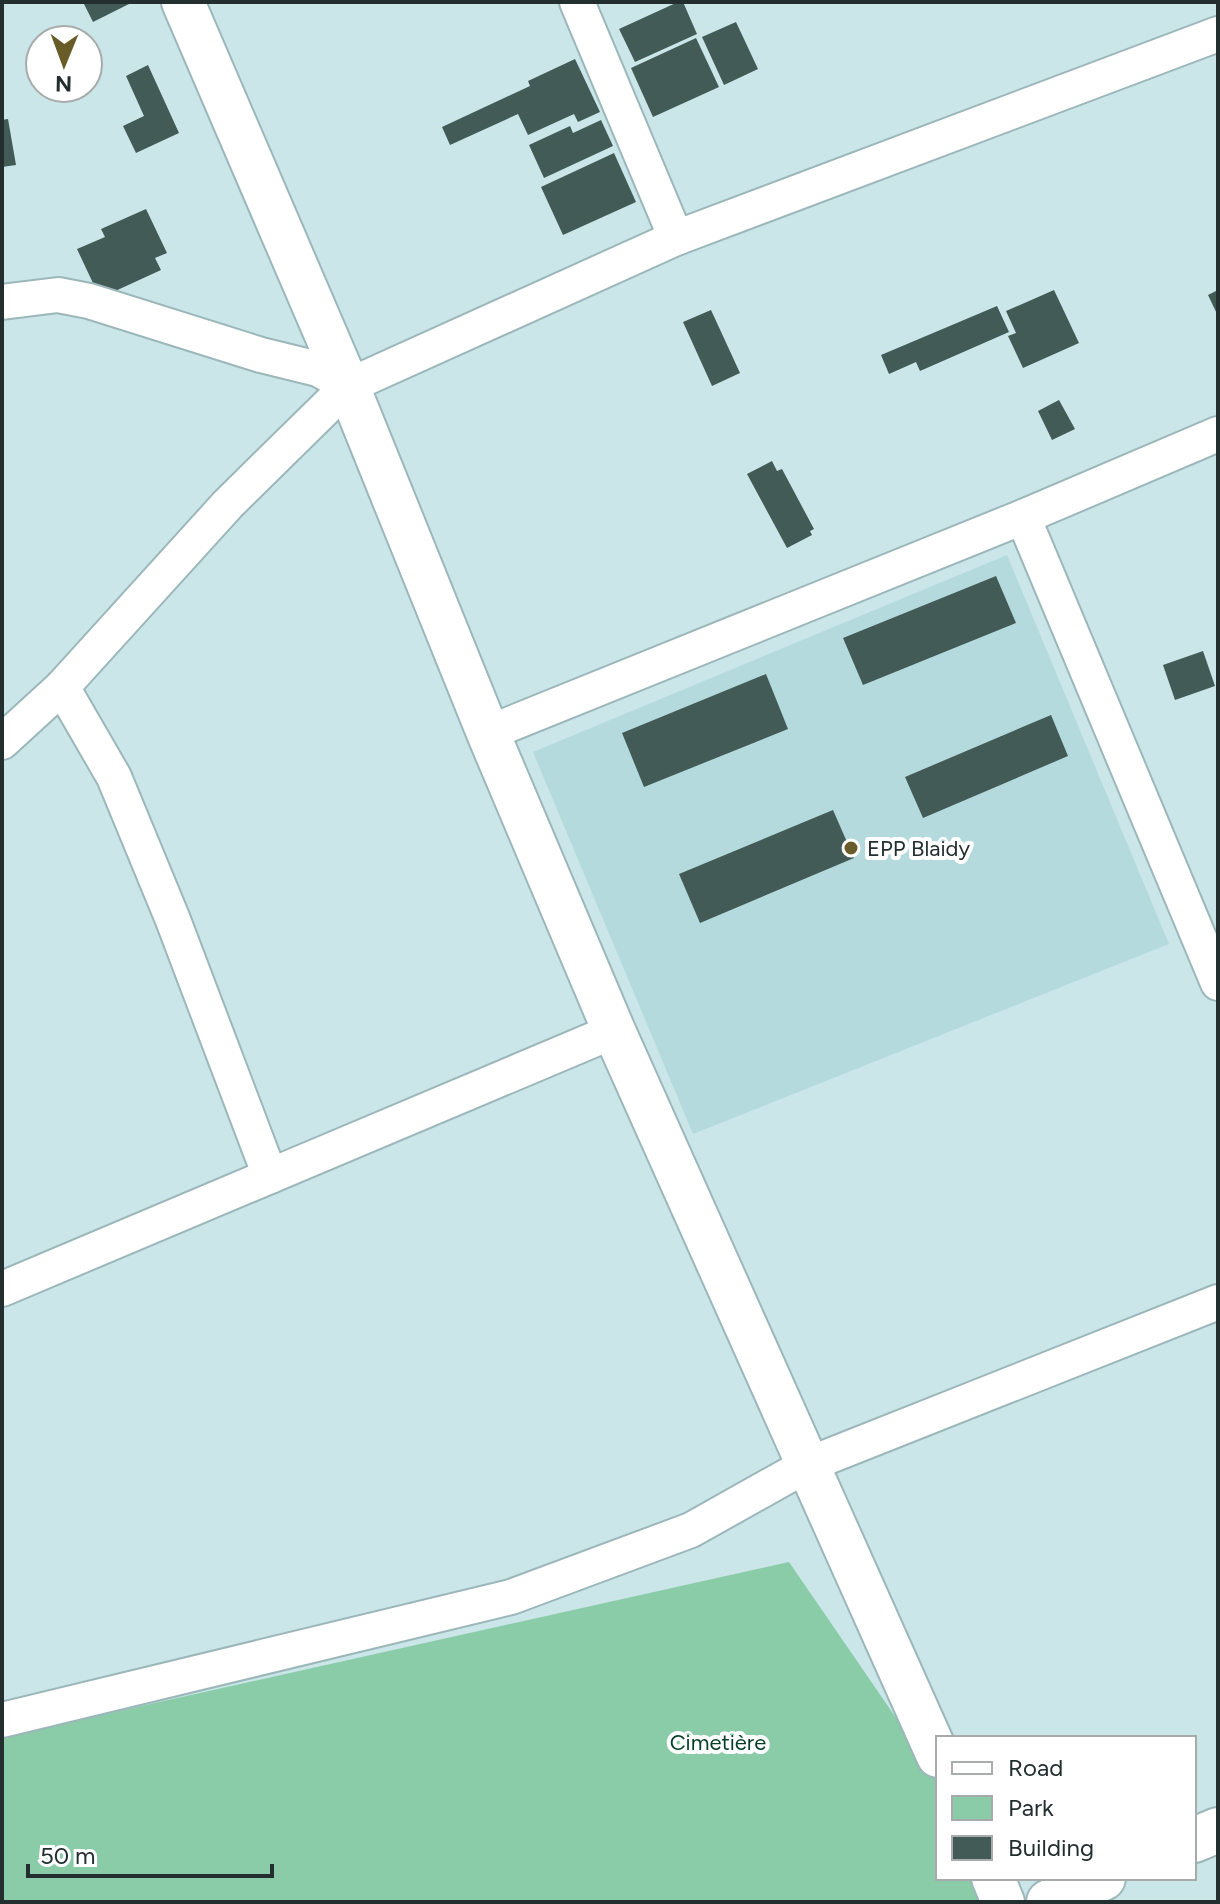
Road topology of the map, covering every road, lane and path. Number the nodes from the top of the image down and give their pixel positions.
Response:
1 (183, 2) edge
2 (577, 2) edge
3 (1218, 34) edge
4 (676, 238) junction
5 (2, 302) edge
6 (348, 386) junction
7 (1218, 434) edge
8 (1023, 517) junction
9 (62, 687) junction
10 (488, 733) junction
11 (2, 742) edge
12 (1218, 983) edge
13 (614, 1031) junction
14 (270, 1176) junction
15 (2, 1289) edge
16 (1218, 1302) edge
17 (807, 1465) junction
18 (2, 1720) edge
19 (936, 1752) edge
20 (1218, 1830) edge
21 (1196, 1839) edge
22 (994, 1880) edge
23 (1101, 1887) edge
24 (1003, 1902) edge
25 (1049, 1902) edge

1 - 6 street
2 - 4 street
3 - 4 street
4 - 6 street
5 - 6 street
6 - 9 street
6 - 10 street
7 - 8 street
8 - 10 street
8 - 12 street
9 - 11 street
9 - 14 street
10 - 13 street
13 - 14 street
13 - 17 street
14 - 15 street
16 - 17 street
17 - 18 street
17 - 19 street
20 - 21 main road
22 - 24 street
23 - 25 main road

